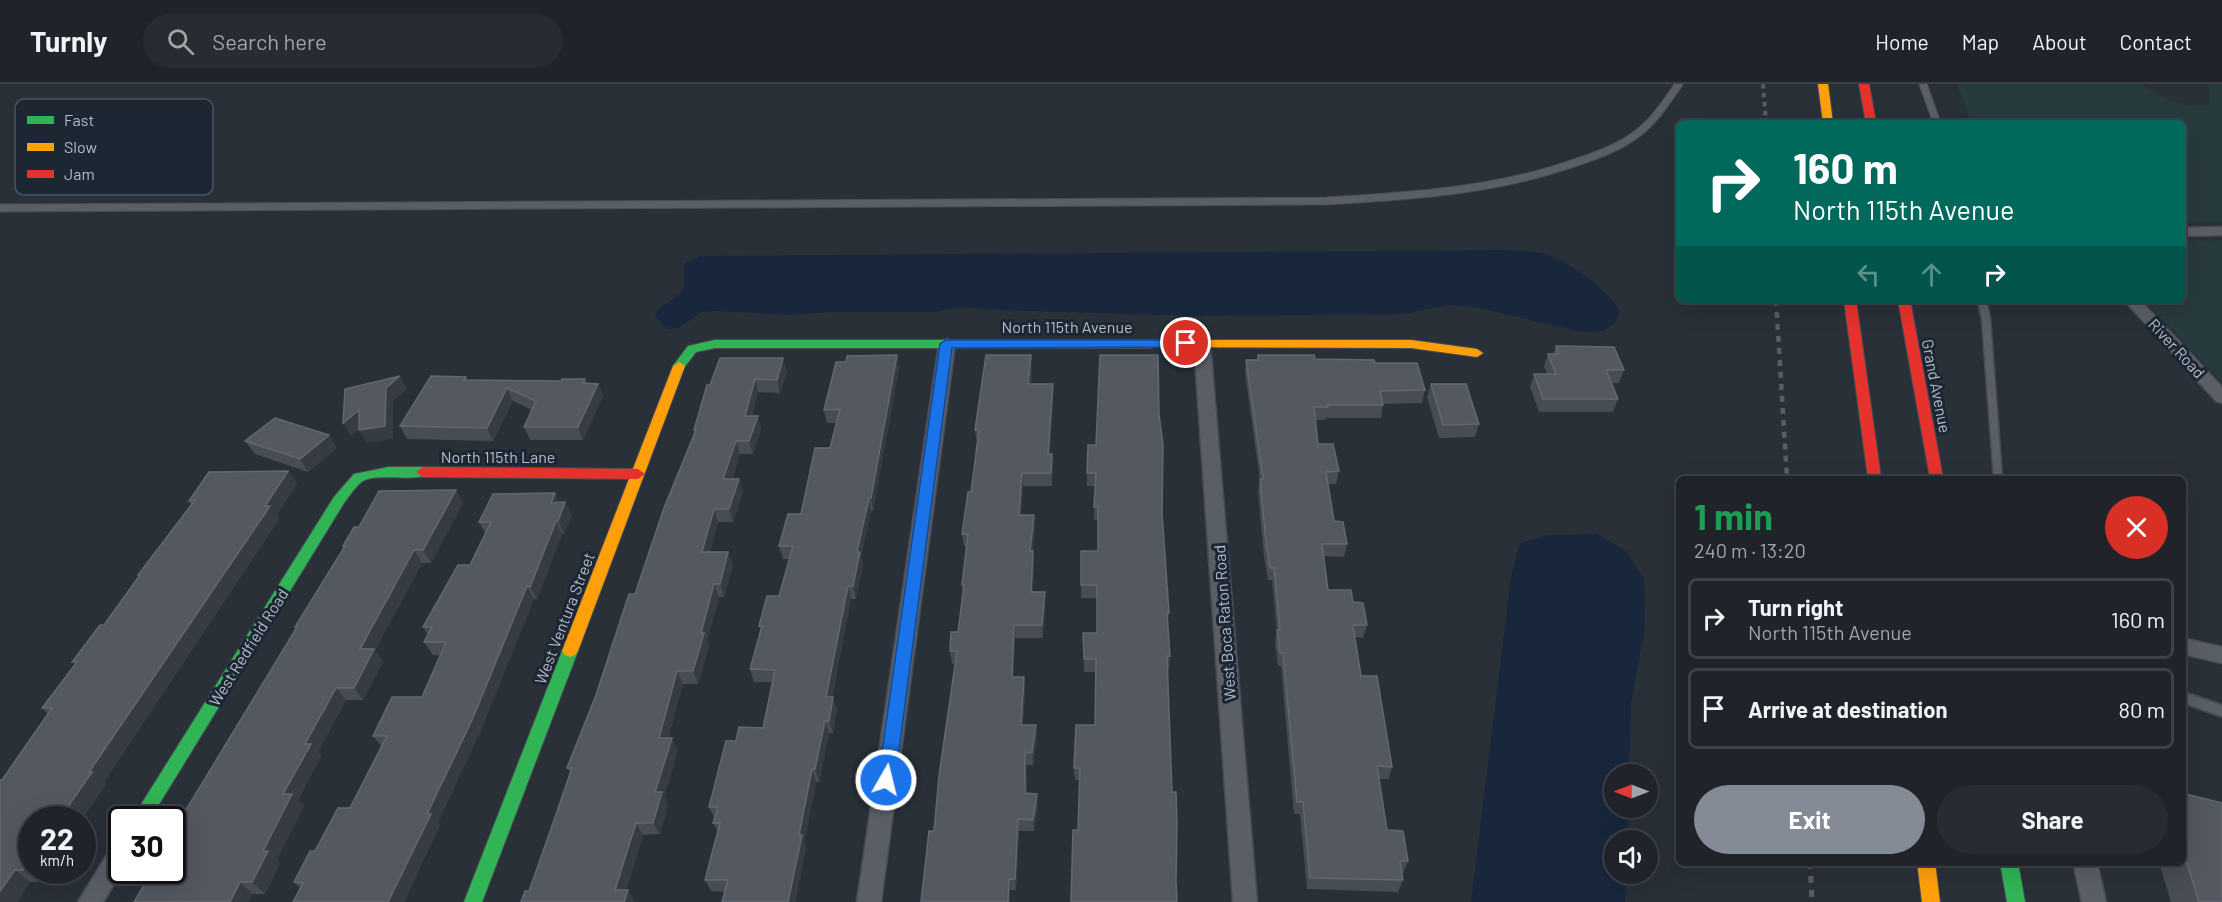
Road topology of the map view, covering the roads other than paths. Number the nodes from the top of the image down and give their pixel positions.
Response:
1 (1679, 84) edge
2 (1823, 84) edge
3 (1864, 84) edge
4 (1923, 84) edge
5 (1828, 120) edge
6 (1871, 120) edge
7 (1936, 120) edge
8 (0, 208) edge
9 (2222, 231) edge
10 (2186, 232) edge
11 (1850, 303) edge
12 (1905, 303) edge
13 (1983, 303) edge
14 (2135, 303) edge
15 (1202, 343) junction
16 (946, 344) junction
17 (692, 349) joint
18 (1477, 353) dead end
19 (2222, 397) edge
20 (638, 474) junction
21 (1875, 476) edge
22 (1937, 476) edge
23 (1998, 476) edge
24 (359, 477) joint
25 (2186, 647) edge
26 (2222, 655) edge
27 (2186, 698) edge
28 (2222, 711) edge
29 (149, 806) edge
30 (1926, 866) edge
31 (2010, 866) edge
32 (2086, 866) edge
33 (108, 873) edge
34 (90, 902) edge
35 (473, 902) edge
36 (869, 902) edge
37 (1245, 902) edge
38 (1931, 902) edge
39 (2016, 902) edge
40 (2094, 902) edge

1 - 8 lane
2 - 5 main road
3 - 6 main road
4 - 7 lane
9 - 10 street
11 - 21 main road
12 - 22 main road, Grand Avenue
13 - 23 lane
14 - 19 street, River Road
15 - 16 main road, North 115th Avenue
15 - 18 main road, North 115th Avenue
15 - 37 street, West Boca Raton Road
16 - 17 main road, North 115th Avenue
16 - 36 street
17 - 20 main road, West Ventura Street
20 - 24 main road, North 115th Lane
20 - 35 main road, West Ventura Street
24 - 29 main road, West Redfield Road
25 - 26 street
27 - 28 lane
30 - 38 main road
31 - 39 main road
32 - 40 street
33 - 34 street

